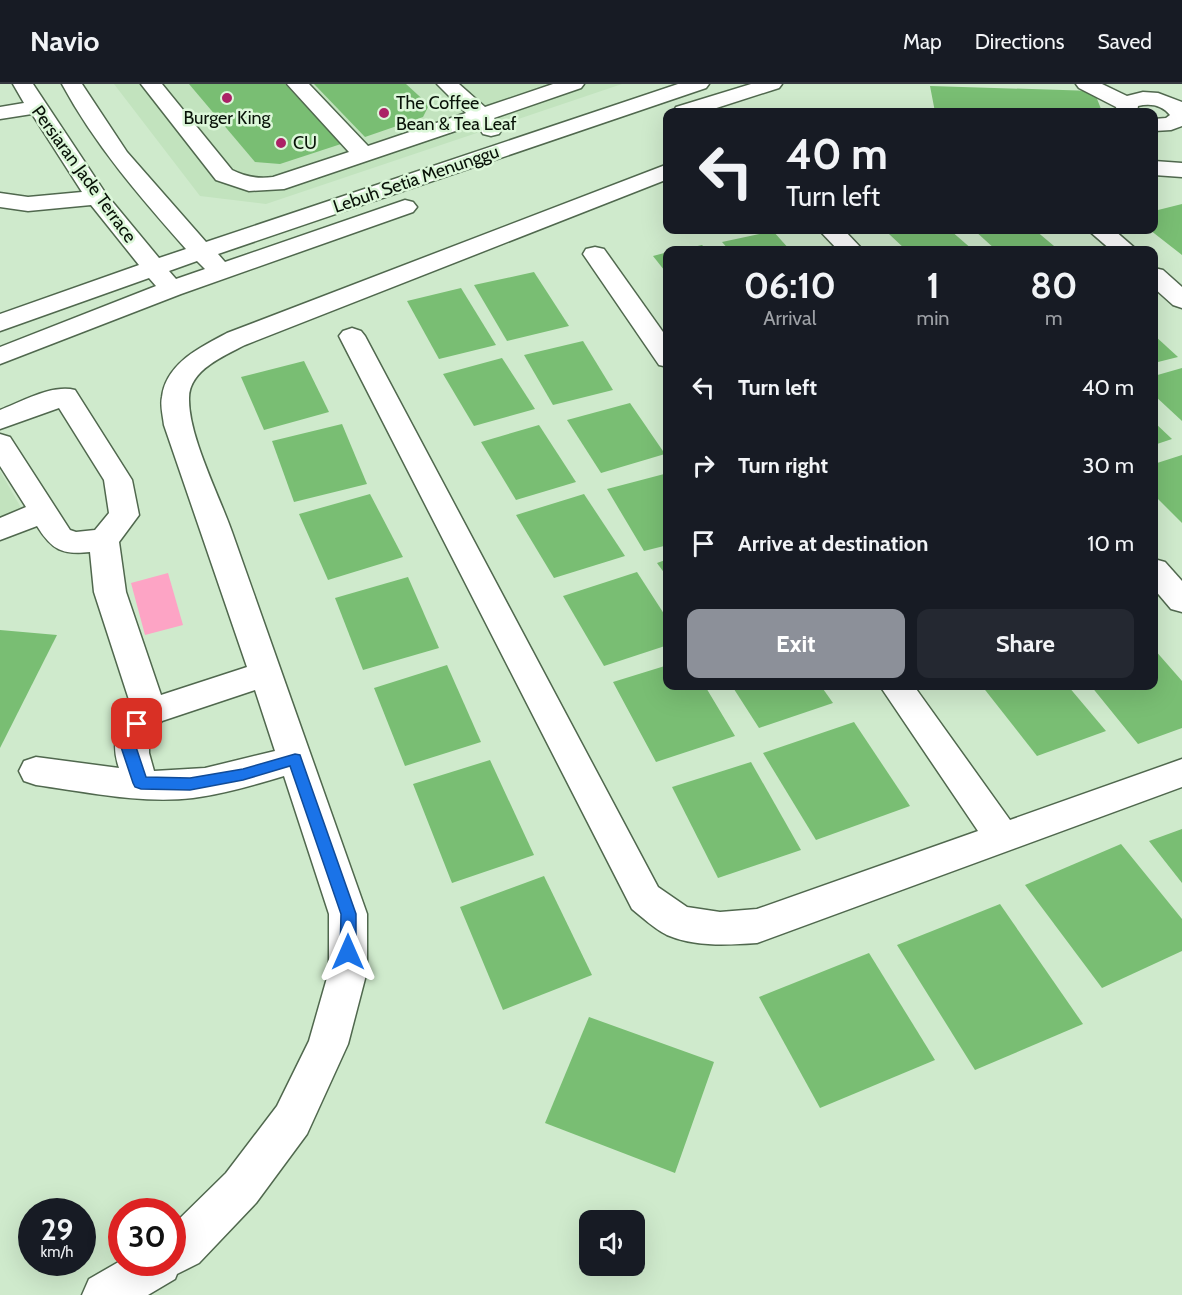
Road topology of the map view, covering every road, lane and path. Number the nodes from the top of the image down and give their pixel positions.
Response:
1 (23, 84) edge
2 (72, 84) edge
3 (151, 84) edge
4 (297, 84) edge
5 (447, 84) edge
6 (574, 84) edge
7 (699, 84) edge
8 (772, 84) edge
9 (1086, 84) edge
10 (1114, 84) edge
11 (1138, 100) edge
12 (36, 107) junction
13 (697, 108) edge
14 (1157, 108) edge
15 (1158, 108) edge
16 (0, 113) edge
17 (480, 114) junction
18 (1176, 116) edge
19 (1158, 125) edge
20 (585, 144) dead end
21 (363, 154) junction
22 (1158, 168) edge
23 (1182, 170) edge
24 (663, 173) edge
25 (475, 183) dead end
26 (426, 188) junction
27 (97, 198) junction
28 (0, 200) edge
29 (835, 234) edge
30 (1106, 234) edge
31 (847, 246) edge
32 (1120, 246) edge
33 (203, 251) junction
34 (594, 254) dead end
35 (153, 268) junction
36 (221, 272) junction
37 (1158, 279) edge
38 (172, 290) junction
39 (1182, 300) edge
40 (0, 323) edge
41 (352, 336) dead end
42 (663, 351) edge
43 (0, 356) edge
44 (0, 420) edge
45 (0, 443) edge
46 (42, 512) junction
47 (0, 530) edge
48 (104, 540) junction
49 (1158, 574) edge
50 (1182, 601) edge
51 (264, 674) junction
52 (899, 690) edge
53 (150, 712) junction
54 (295, 759) junction
55 (36, 771) dead end
56 (1182, 772) edge
57 (141, 783) junction
58 (1003, 837) junction
59 (186, 1244) edge
60 (137, 1276) edge
61 (105, 1295) edge

1 - 12 street, Persiaran Jade Terrace
2 - 33 street, Persiaran Jade Terrace
3 - 21 street
4 - 21 street
5 - 17 street
6 - 17 street
7 - 26 street, Lebuh Setia Menunggu
8 - 13 street
9 - 11 street
10 - 11 street
11 - 14 street
12 - 16 street
12 - 27 street, Persiaran Jade Terrace
15 - 18 street
17 - 21 street
17 - 26 street
18 - 19 street
20 - 25 street, Lebuh Setia Menunggu
22 - 23 street
24 - 51 street
26 - 33 street, Lebuh Setia Menunggu
26 - 36 street, Lebuh Setia Menunggu
27 - 28 street
27 - 35 street, Persiaran Jade Terrace
29 - 31 street
30 - 32 street
33 - 35 street, Lebuh Setia Menunggu
33 - 36 street, Persiaran Jade Terrace
34 - 42 street
35 - 38 street, Persiaran Jade Terrace
35 - 40 street
36 - 38 street, Lebuh Setia Menunggu
37 - 39 street
38 - 43 street
41 - 58 street
44 - 48 street
45 - 46 street
46 - 47 street
46 - 48 street
48 - 53 street
49 - 50 street
51 - 53 street
51 - 54 street
52 - 58 street
53 - 57 street
54 - 57 street
54 - 59 street
55 - 57 street
56 - 58 street
60 - 61 street

